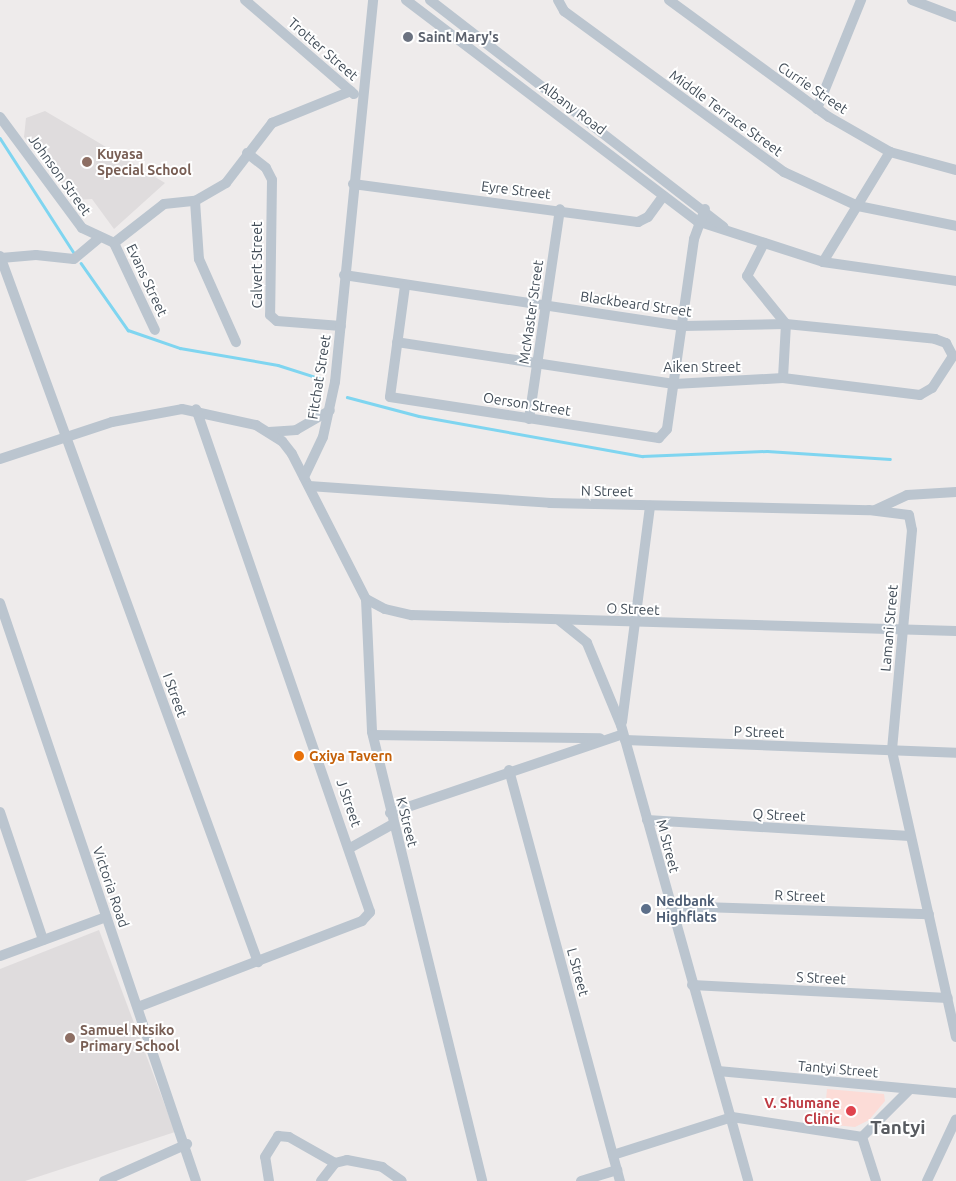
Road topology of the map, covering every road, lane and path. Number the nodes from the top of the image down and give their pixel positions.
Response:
1 (245, 0) edge
2 (373, 0) edge
3 (406, 0) edge
4 (431, 0) edge
5 (558, 0) edge
6 (669, 0) edge
7 (861, 0) edge
8 (912, 0) edge
9 (956, 17) edge
10 (492, 50) junction
11 (485, 60) junction
12 (351, 91) junction
13 (360, 102) junction
14 (817, 109) junction
15 (0, 117) edge
16 (624, 148) junction
17 (890, 152) junction
18 (247, 153) junction
19 (616, 158) junction
20 (956, 170) edge
21 (354, 184) junction
22 (663, 196) junction
23 (195, 200) junction
24 (858, 206) junction
25 (705, 209) junction
26 (560, 210) junction
27 (697, 221) junction
28 (956, 226) edge
29 (727, 229) junction
30 (98, 239) junction
31 (114, 243) junction
32 (764, 243) junction
33 (0, 257) edge
34 (823, 262) junction
35 (344, 275) junction
36 (956, 281) edge
37 (405, 286) junction
38 (544, 305) junction
39 (786, 324) junction
40 (341, 326) junction
41 (683, 326) junction
42 (155, 330) dead end
43 (236, 342) dead end
44 (397, 342) junction
45 (952, 350) joint
46 (537, 362) junction
47 (783, 378) junction
48 (674, 384) junction
49 (196, 409) junction
50 (330, 410) junction
51 (529, 419) junction
52 (269, 432) junction
53 (66, 437) junction
54 (0, 459) edge
55 (307, 481) junction
56 (956, 492) edge
57 (650, 506) junction
58 (874, 510) junction
59 (904, 512) joint
60 (366, 599) junction
61 (0, 602) edge
62 (559, 620) junction
63 (635, 624) junction
64 (903, 629) junction
65 (956, 631) edge
66 (623, 733) junction
67 (373, 735) junction
68 (609, 739) junction
69 (892, 751) junction
70 (956, 753) edge
71 (509, 770) junction
72 (0, 812) edge
73 (390, 813) junction
74 (647, 820) junction
75 (393, 824) junction
76 (910, 836) junction
77 (350, 848) junction
78 (670, 906) junction
79 (928, 914) junction
80 (106, 916) junction
81 (43, 940) junction
82 (0, 956) edge
83 (258, 962) junction
84 (692, 984) junction
85 (948, 998) junction
86 (138, 1007) junction
87 (956, 1037) edge
88 (718, 1071) junction
89 (910, 1089) junction
90 (956, 1093) edge
91 (732, 1117) junction
92 (956, 1119) edge
93 (862, 1137) junction
94 (186, 1144) junction
95 (613, 1155) junction
96 (335, 1163) junction
97 (617, 1170) junction
98 (104, 1181) edge
99 (196, 1181) edge
100 (269, 1181) edge
101 (321, 1181) edge
102 (402, 1181) edge
103 (482, 1181) edge
104 (581, 1181) edge
105 (620, 1181) edge
106 (748, 1181) edge
107 (876, 1181) edge
108 (927, 1181) edge

1 - 12 street, Trotter Street
2 - 13 street, Fitchat Street
3 - 11 street, Albany Road
4 - 10 street, Albany Road
5 - 24 street, Middle Terrace Street
6 - 14 street, Currie Street
7 - 14 street
8 - 9 street
10 - 11 street
10 - 16 street, Albany Road
11 - 19 street, Albany Road
12 - 13 street, Trotter Street
12 - 18 street
13 - 21 street, Fitchat Street
14 - 17 street, Currie Street
15 - 30 street, Johnson Street
16 - 19 street
16 - 25 street, Albany Road
17 - 20 street, Currie Street
17 - 24 street
18 - 23 street
18 - 40 street, Calvert Street
19 - 22 street, Albany Road
21 - 26 street, Eyre Street
21 - 35 street, Fitchat Street
22 - 26 street, Eyre Street
22 - 27 street, Albany Road
23 - 31 street
23 - 43 street
24 - 28 street, Middle Terrace Street
24 - 34 street
25 - 27 street
25 - 29 street, Albany Road
26 - 38 street, McMaster Street
27 - 29 street, Albany Road
27 - 41 street
29 - 32 street, Albany Road
30 - 31 street, Johnson Street
30 - 33 street
31 - 42 street, Evans Street
32 - 34 street, Albany Road
32 - 39 street
33 - 53 street, I Street
34 - 36 street, Albany Road
35 - 37 street, Blackbeard Street
35 - 40 street, Fitchat Street
37 - 38 street, Blackbeard Street
37 - 44 street
38 - 41 street, Blackbeard Street
38 - 46 street, McMaster Street
39 - 41 street, Blackbeard Street
39 - 45 street, Blackbeard Street
39 - 47 street
40 - 50 street, Fitchat Street
41 - 48 street
44 - 46 street, Aiken Street
44 - 51 street, Oerson Street
45 - 47 street, Aiken Street
46 - 48 street, Aiken Street
46 - 51 street, McMaster Street
47 - 48 street, Aiken Street
48 - 51 street, Oerson Street
49 - 52 street
49 - 53 street
49 - 77 street, J Street
50 - 52 street
50 - 55 street, Fitchat Street
52 - 55 street
53 - 54 street
53 - 83 street, I Street
55 - 57 street, N Street
55 - 60 street, K Street
56 - 58 street
57 - 58 street, N Street
57 - 63 street
58 - 59 street, N Street
59 - 64 street, Lamani Street
60 - 62 street, O Street
60 - 67 street, K Street
61 - 80 street, Victoria Road
62 - 63 street, O Street
62 - 66 street, M Street
63 - 64 street, O Street
63 - 66 street
64 - 65 street, O Street
64 - 69 street, Lamani Street
66 - 68 street, P Street
66 - 69 street, P Street
66 - 74 street, M Street
67 - 68 street, P Street
67 - 73 street, K Street
68 - 71 street, P Street
69 - 70 street, P Street
69 - 76 street, Lamani Street
71 - 73 street, P Street
71 - 95 street, L Street
72 - 81 street
73 - 75 street, K Street
74 - 76 street, Q Street
74 - 78 street, M Street
75 - 77 street
75 - 103 street, K Street
76 - 79 street, Lamani Street
77 - 83 street, J Street
78 - 79 street, R Street
78 - 84 street, M Street
79 - 85 street, Lamani Street
80 - 81 street
80 - 86 street, Victoria Road
81 - 82 street
83 - 86 street, J Street
84 - 85 street, S Street
84 - 88 street, M Street
85 - 87 street, Lamani Street
86 - 94 street, Victoria Road
88 - 89 street, Tantyi Street
88 - 91 street, M Street
89 - 90 street, Tantyi Street
89 - 93 street
91 - 93 street
91 - 95 street
91 - 106 street, M Street
92 - 108 street
93 - 107 street
94 - 98 street
94 - 99 street, Victoria Road
95 - 97 street, L Street
96 - 100 street
96 - 101 street
96 - 102 street
97 - 104 street
97 - 105 street, L Street

